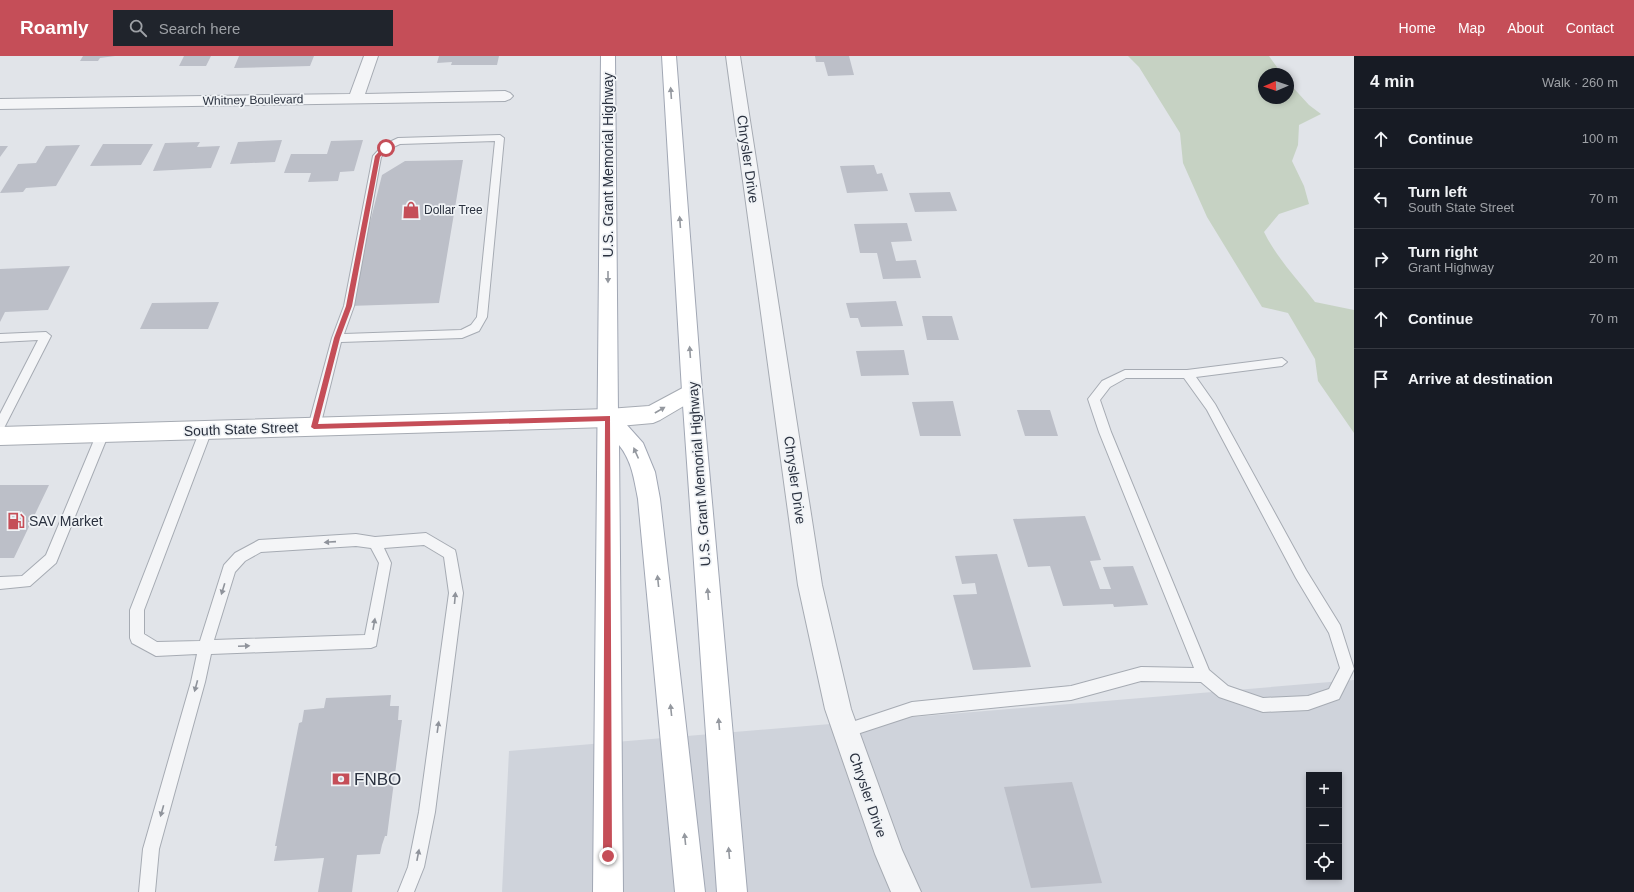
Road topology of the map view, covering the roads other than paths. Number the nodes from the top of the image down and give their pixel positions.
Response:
1 (371, 56) edge
2 (608, 56) edge
3 (669, 56) edge
4 (733, 56) edge
5 (505, 96) dead end
6 (356, 98) junction
7 (0, 104) edge
8 (0, 338) edge
9 (337, 338) junction
10 (1282, 362) dead end
11 (1187, 374) junction
12 (692, 391) junction
13 (608, 418) junction
14 (0, 425) edge
15 (314, 427) junction
16 (206, 430) junction
17 (103, 433) junction
18 (0, 436) edge
19 (375, 543) junction
20 (0, 583) edge
21 (205, 648) junction
22 (1204, 675) junction
23 (845, 731) junction
24 (608, 856) junction
25 (147, 892) edge
26 (406, 892) edge
27 (608, 892) edge
28 (620, 892) edge
29 (690, 892) edge
30 (732, 892) edge
31 (906, 892) edge

1 - 6 street
2 -> 13 main road, U.S. Grant Memorial Highway
12 -> 3 main road, U.S. Grant Memorial Highway
4 - 23 street, Chrysler Drive
5 - 6 street, Whitney Boulevard
6 - 7 street, Whitney Boulevard
8 - 14 lane
9 - 9 lane
9 - 15 lane
10 - 11 lane
11 - 22 lane
11 - 22 lane
13 -> 12 main road, South State Street
30 -> 12 main road, U.S. Grant Memorial Highway
13 - 15 main road, South State Street
13 - 24 main road, U.S. Grant Memorial Highway
29 -> 13 main road
15 - 16 main road, South State Street
16 - 17 main road, South State Street
16 - 21 lane
17 - 18 main road, South State Street
17 - 20 lane
19 -> 21 lane
21 -> 19 lane
26 -> 19 lane
21 -> 25 lane
22 - 23 lane
23 - 31 street, Chrysler Drive
24 - 27 main road
24 - 28 main road

